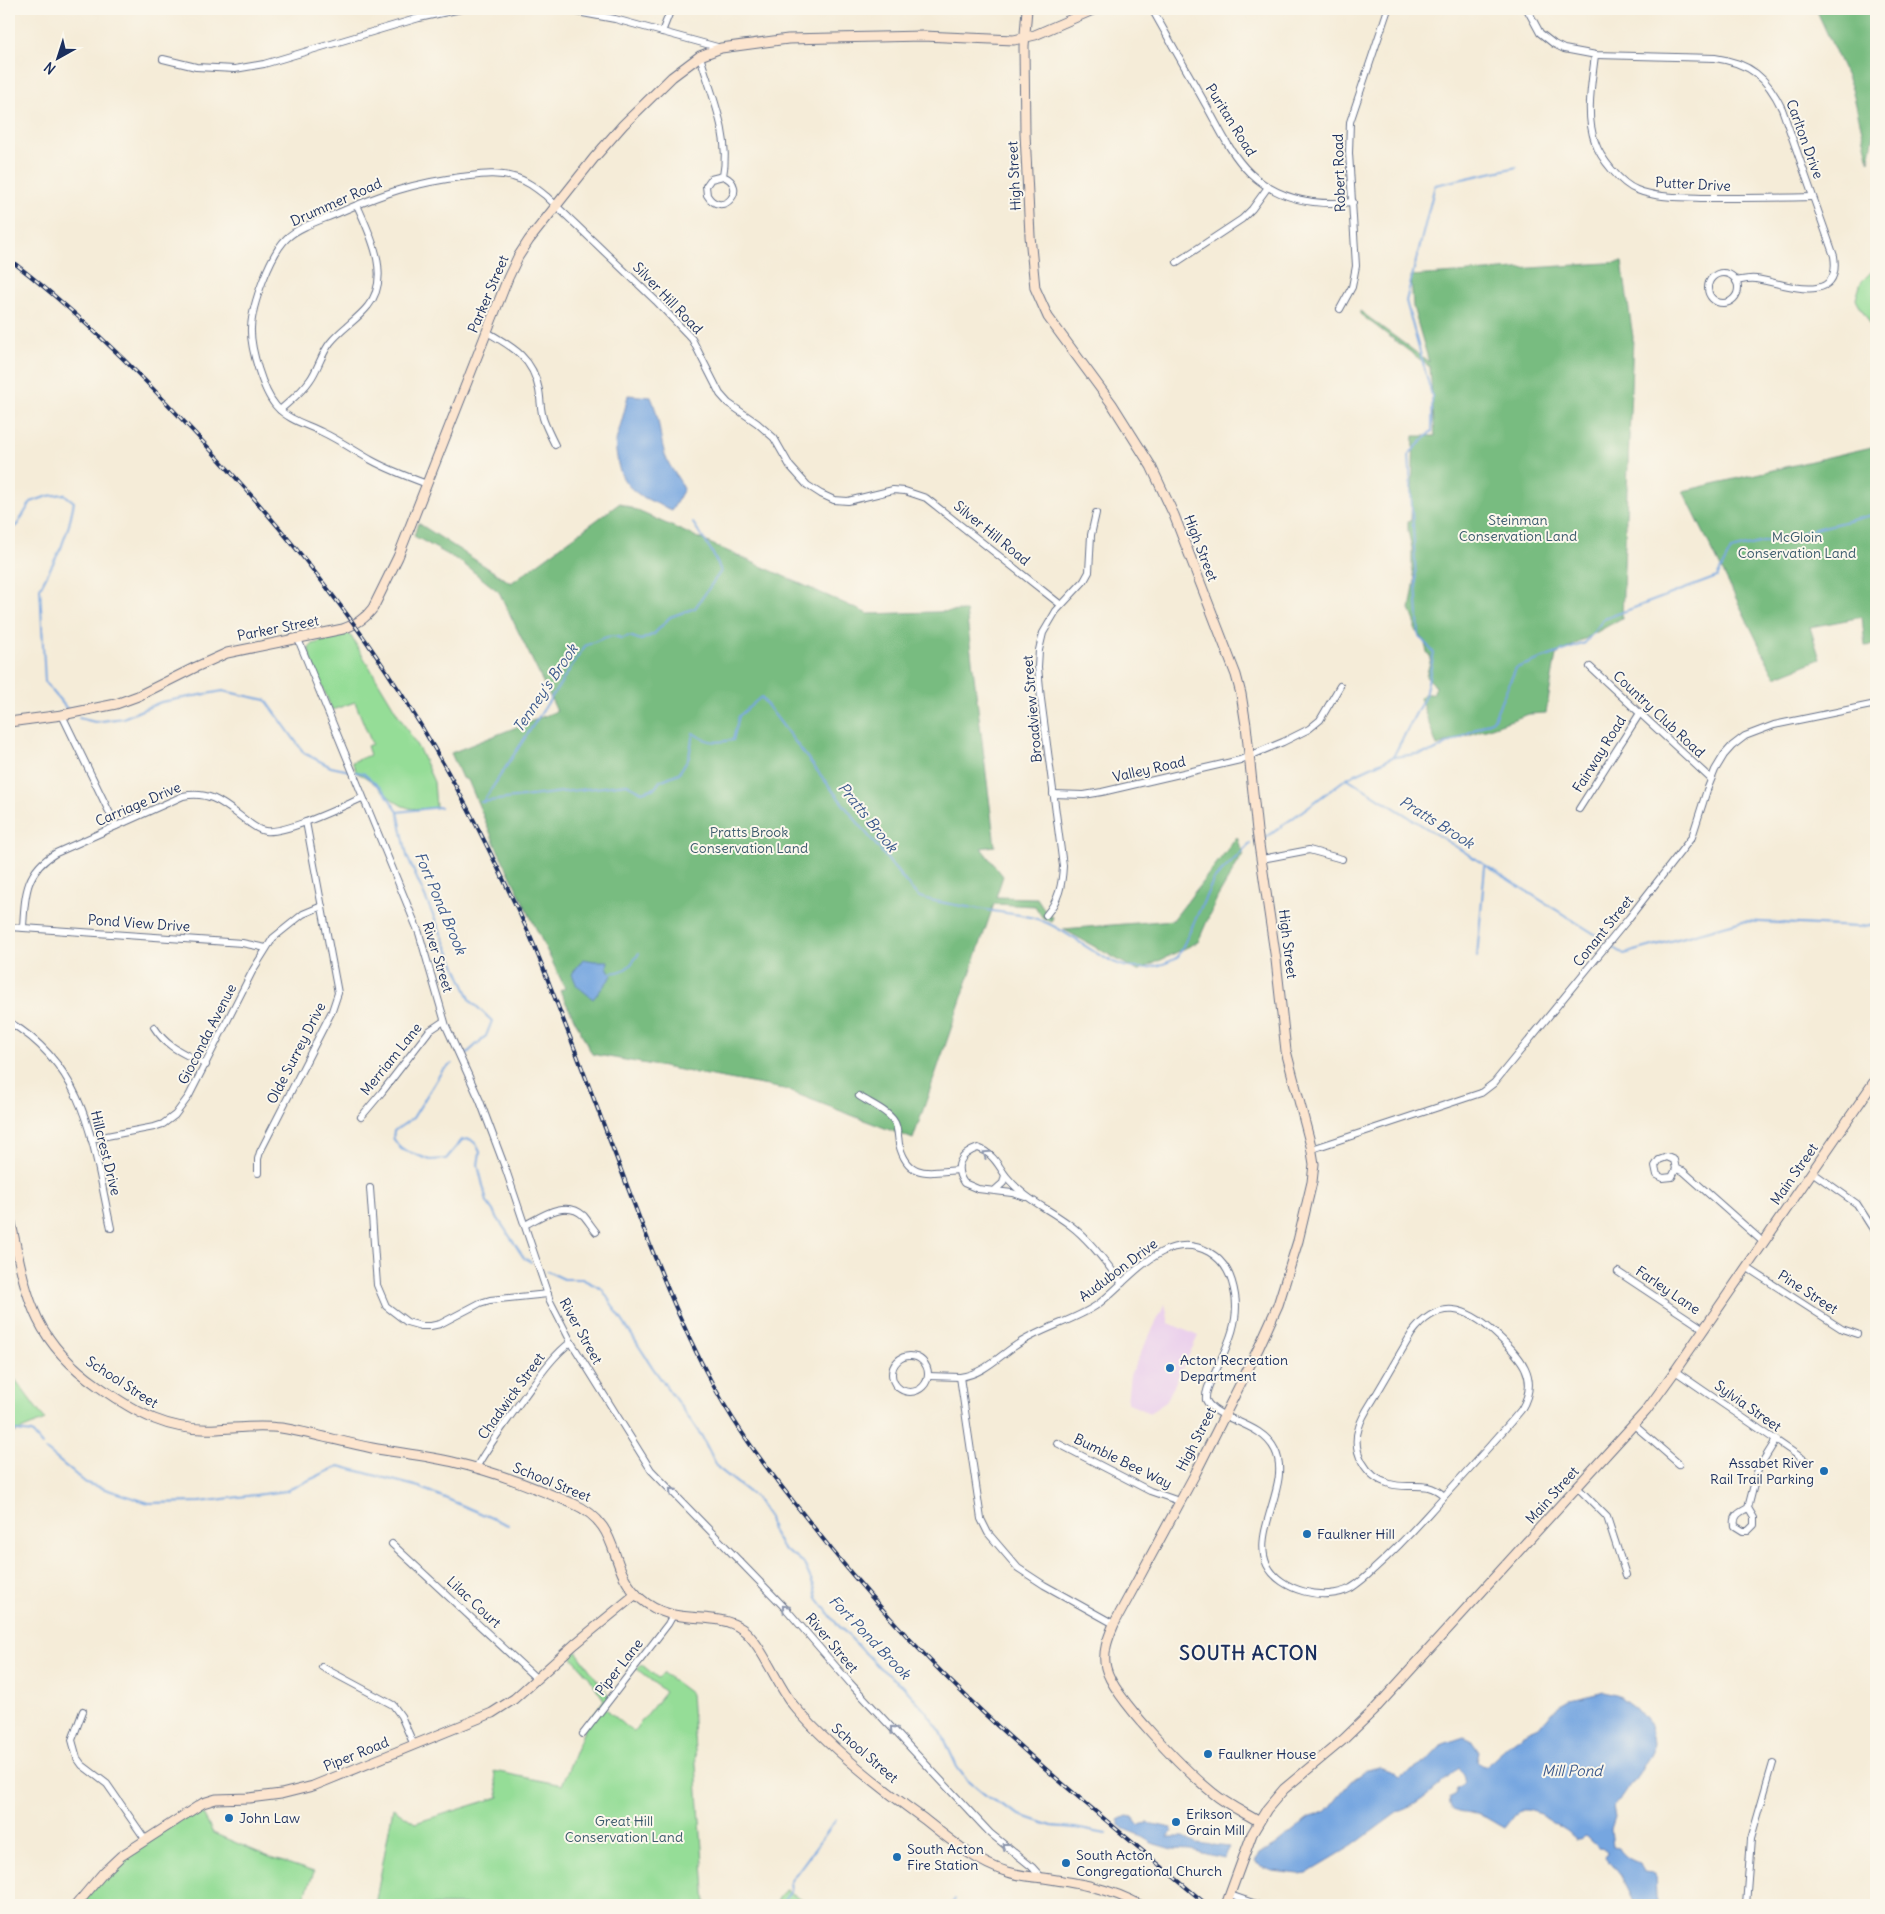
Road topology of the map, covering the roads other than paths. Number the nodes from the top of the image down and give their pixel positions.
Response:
1 (461, 9) edge
2 (561, 9) edge
3 (671, 9) edge
4 (1027, 9) edge
5 (1095, 9) edge
6 (1152, 9) edge
7 (1388, 9) edge
8 (1526, 9) edge
9 (662, 32) junction
10 (1024, 39) junction
11 (721, 48) junction
12 (1595, 55) junction
13 (700, 56) junction
14 (163, 60) dead end
15 (723, 176) junction
16 (1268, 186) junction
17 (1812, 198) junction
18 (1352, 202) junction
19 (357, 205) junction
20 (556, 206) junction
21 (1177, 262) dead end
22 (1736, 281) junction
23 (1340, 308) dead end
24 (487, 332) junction
25 (280, 410) junction
26 (555, 445) dead end
27 (427, 484) junction
28 (1096, 512) dead end
29 (1061, 606) junction
30 (298, 639) junction
31 (1590, 667) dead end
32 (1340, 686) dead end
33 (1876, 704) edge
34 (1640, 713) junction
35 (62, 715) junction
36 (9, 722) edge
37 (1250, 757) junction
38 (1711, 779) junction
39 (1053, 794) junction
40 (362, 798) junction
41 (1579, 809) dead end
42 (306, 822) junction
43 (116, 826) junction
44 (1262, 859) junction
45 (1342, 859) dead end
46 (322, 906) junction
47 (1046, 915) dead end
48 (9, 926) edge
49 (22, 928) junction
50 (266, 948) junction
51 (444, 1021) junction
52 (9, 1022) edge
53 (154, 1027) dead end
54 (206, 1064) junction
55 (1876, 1079) edge
56 (859, 1096) dead end
57 (360, 1117) dead end
58 (92, 1139) junction
59 (1312, 1148) junction
60 (1676, 1169) dead end
61 (958, 1170) junction
62 (1812, 1172) junction
63 (258, 1173) dead end
64 (1005, 1175) junction
65 (370, 1188) dead end
66 (995, 1190) junction
67 (1025, 1197) junction
68 (9, 1214) edge
69 (525, 1225) junction
70 (111, 1228) dead end
71 (596, 1232) dead end
72 (1876, 1234) edge
73 (1763, 1242) junction
74 (1746, 1267) junction
75 (1618, 1272) dead end
76 (1122, 1283) junction
77 (548, 1294) junction
78 (1704, 1329) junction
79 (1857, 1334) dead end
80 (571, 1342) junction
81 (1675, 1371) junction
82 (928, 1376) junction
83 (960, 1376) junction
84 (1225, 1414) junction
85 (1634, 1425) junction
86 (1776, 1440) junction
87 (1057, 1443) dead end
88 (1806, 1462) dead end
89 (1679, 1464) dead end
90 (476, 1468) junction
91 (1578, 1487) junction
92 (1444, 1496) junction
93 (1180, 1501) junction
94 (1748, 1508) dead end
95 (392, 1544) dead end
96 (1626, 1575) dead end
97 (636, 1594) junction
98 (673, 1615) junction
99 (1114, 1624) junction
100 (322, 1667) dead end
101 (537, 1679) junction
102 (83, 1711) dead end
103 (583, 1734) dead end
104 (414, 1745) junction
105 (1773, 1763) dead end
106 (1258, 1821) junction
107 (145, 1839) junction
108 (1042, 1878) junction
109 (1230, 1895) junction
110 (76, 1905) edge
111 (1140, 1905) edge
112 (1226, 1905) edge
113 (1259, 1905) edge
114 (1746, 1905) edge

1 - 14 street
2 - 9 street
3 - 9 street
4 - 10 street, High Street
5 - 10 street, Parker Street
6 - 16 street, Puritan Road
7 - 18 street, Robert Road
8 - 12 street, Carlton Drive
9 - 11 street
10 - 11 street, Parker Street
10 - 37 street, High Street
11 - 13 street, Parker Street
12 - 17 street, Carlton Drive
12 - 17 street, Putter Drive
13 - 15 street
13 - 20 street, Parker Street
15 - 15 street
16 - 18 street, Puritan Road
16 - 21 street
17 - 22 street, Carlton Drive
18 - 23 street, Robert Road
19 - 20 street, Drummer Road
19 - 25 street
19 - 25 street, Drummer Road
20 - 24 street, Parker Street
20 - 29 street, Silver Hill Road
22 - 22 street, Carlton Drive
24 - 26 street
24 - 27 street, Parker Street
25 - 27 street, Drummer Road
27 - 30 street, Parker Street
28 - 29 street, Broadview Street
29 - 39 street, Broadview Street
30 - 35 street, Parker Street
30 - 40 street, River Street
31 - 34 street, Country Club Road
32 - 37 street, Valley Road
33 - 38 street, Conant Street
34 - 38 street, Country Club Road
34 - 41 street, Fairway Road
35 - 36 street, Parker Street
35 - 43 street
37 - 39 street, Valley Road
37 - 44 street, High Street
38 - 59 street, Conant Street
39 - 47 street, Broadview Street
40 - 42 street, Carriage Drive
40 - 51 street, River Street
42 - 43 street, Carriage Drive
42 - 46 street, Olde Surrey Drive
43 - 49 street, Carriage Drive
44 - 45 street
44 - 59 street, High Street
46 - 50 street, Gioconda Avenue
46 - 63 street, Olde Surrey Drive
48 - 49 street, Pond View Drive
49 - 50 street, Pond View Drive
50 - 54 street, Gioconda Avenue
51 - 57 street, Merriam Lane
51 - 69 street, River Street
52 - 58 street, Hillcrest Drive
53 - 54 street
54 - 58 street, Gioconda Avenue
55 - 62 street, Main Street
56 - 61 street
58 - 70 street, Hillcrest Drive
59 - 84 street, High Street
60 - 73 street
64 -> 61 street
61 - 66 street
62 - 72 street
62 - 73 street, Main Street
64 - 66 street
64 - 67 street
65 - 77 street
66 - 67 street
67 - 76 street
68 - 90 street, School Street
69 - 71 street
69 - 77 street, River Street
73 - 74 street, Main Street
74 - 78 street, Main Street
74 - 79 street, Pine Street
75 - 78 street, Farley Lane
76 - 83 street, Audubon Drive
76 - 84 street, Audubon Drive
77 - 80 street, River Street
78 - 81 street, Main Street
80 - 90 street, Chadwick Street
108 -> 80 street, River Street
81 - 85 street, Main Street
81 - 86 street, Sylvia Street
82 - 82 street
82 - 83 street, Audubon Drive
83 - 99 street
84 - 92 street, Audubon Drive
84 - 93 street, High Street
85 - 89 street
85 - 91 street, Main Street
86 - 88 street, Sylvia Street
86 - 94 street
87 - 93 street, Bumble Bee Way
90 - 97 street, School Street
91 - 96 street
91 - 106 street, Main Street
92 - 92 street
93 - 99 street, High Street
95 - 101 street, Lilac Court
97 - 98 street, School Street
97 - 101 street, Piper Road
98 - 103 street, Piper Lane
98 - 108 street, School Street
99 - 106 street, High Street
100 - 104 street
101 - 104 street, Piper Road
102 - 107 street
104 - 107 street, Piper Road
105 - 114 street
106 - 109 street, Main Street
107 - 110 street, Piper Road
108 - 111 street, School Street
109 - 112 street, Main Street
109 - 113 street

